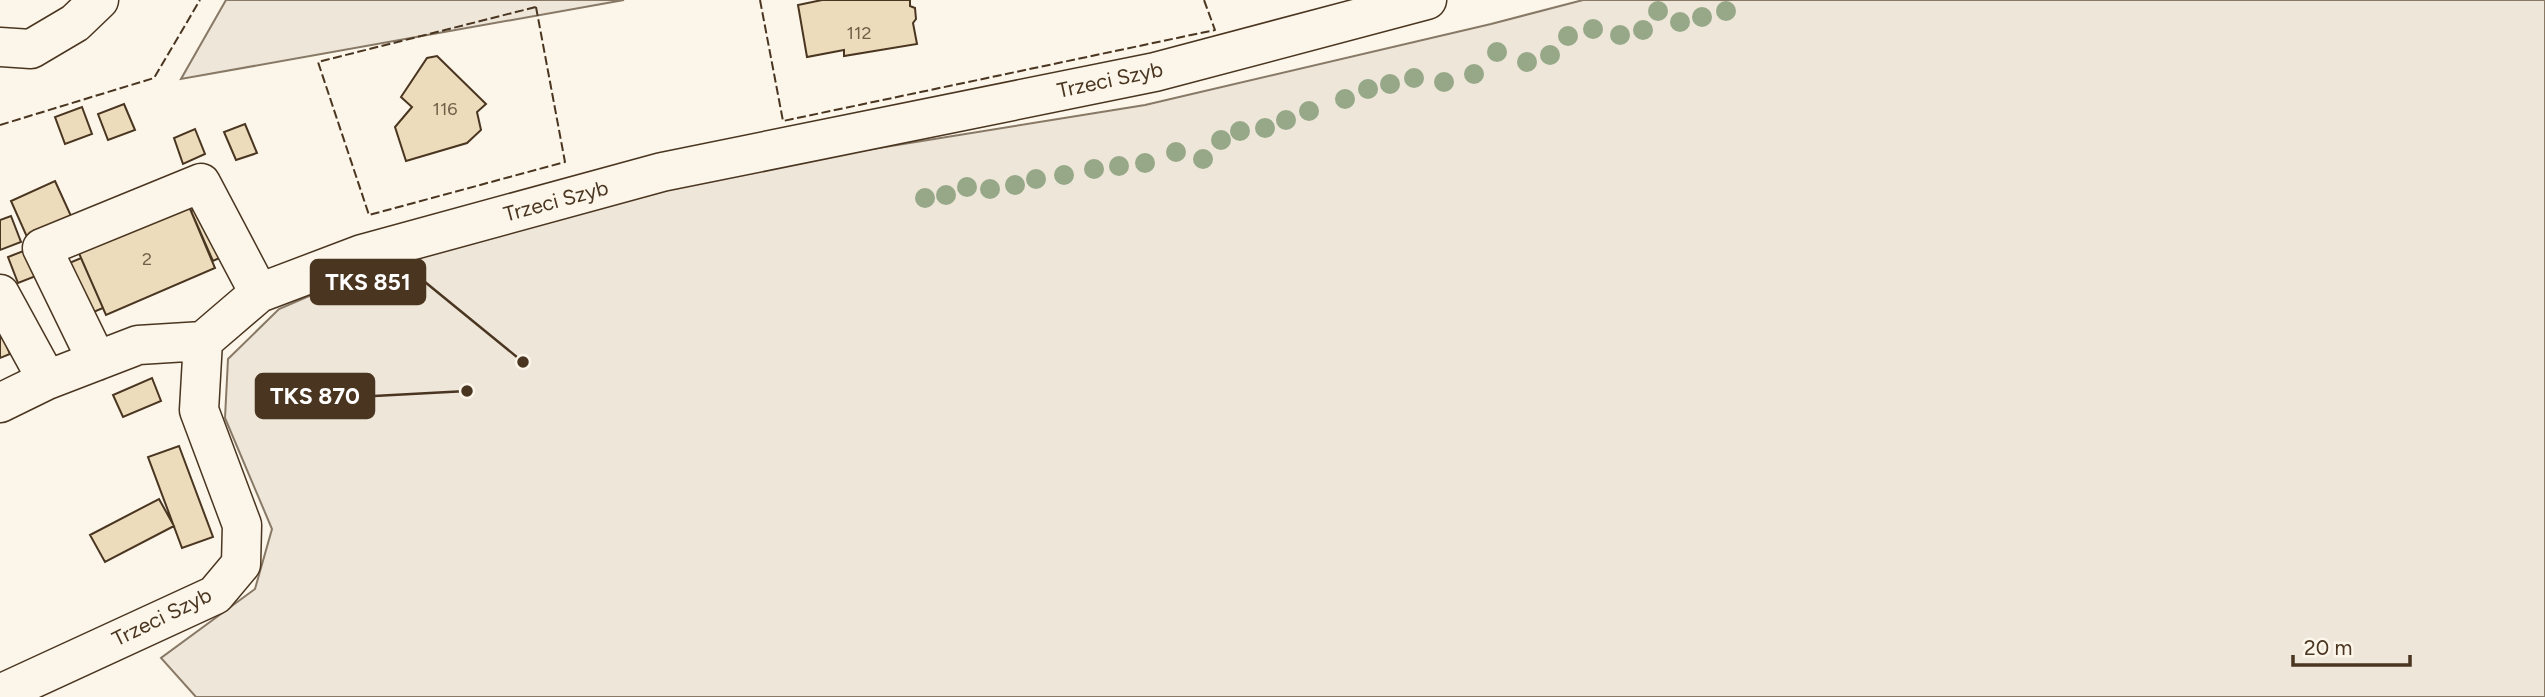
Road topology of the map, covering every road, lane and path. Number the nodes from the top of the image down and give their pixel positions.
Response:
1 (99, 0) edge
2 (1427, 0) edge
3 (0, 47) edge
4 (258, 293) junction
5 (0, 294) edge
6 (203, 341) junction
7 (97, 360) junction
8 (47, 380) junction
9 (0, 403) edge
10 (0, 694) edge

1 - 3 street
2 - 4 street, Trzeci Szyb
4 - 6 street, Trzeci Szyb
4 - 7 street
5 - 8 street
6 - 7 street
6 - 10 street, Trzeci Szyb
7 - 8 street
8 - 9 street

